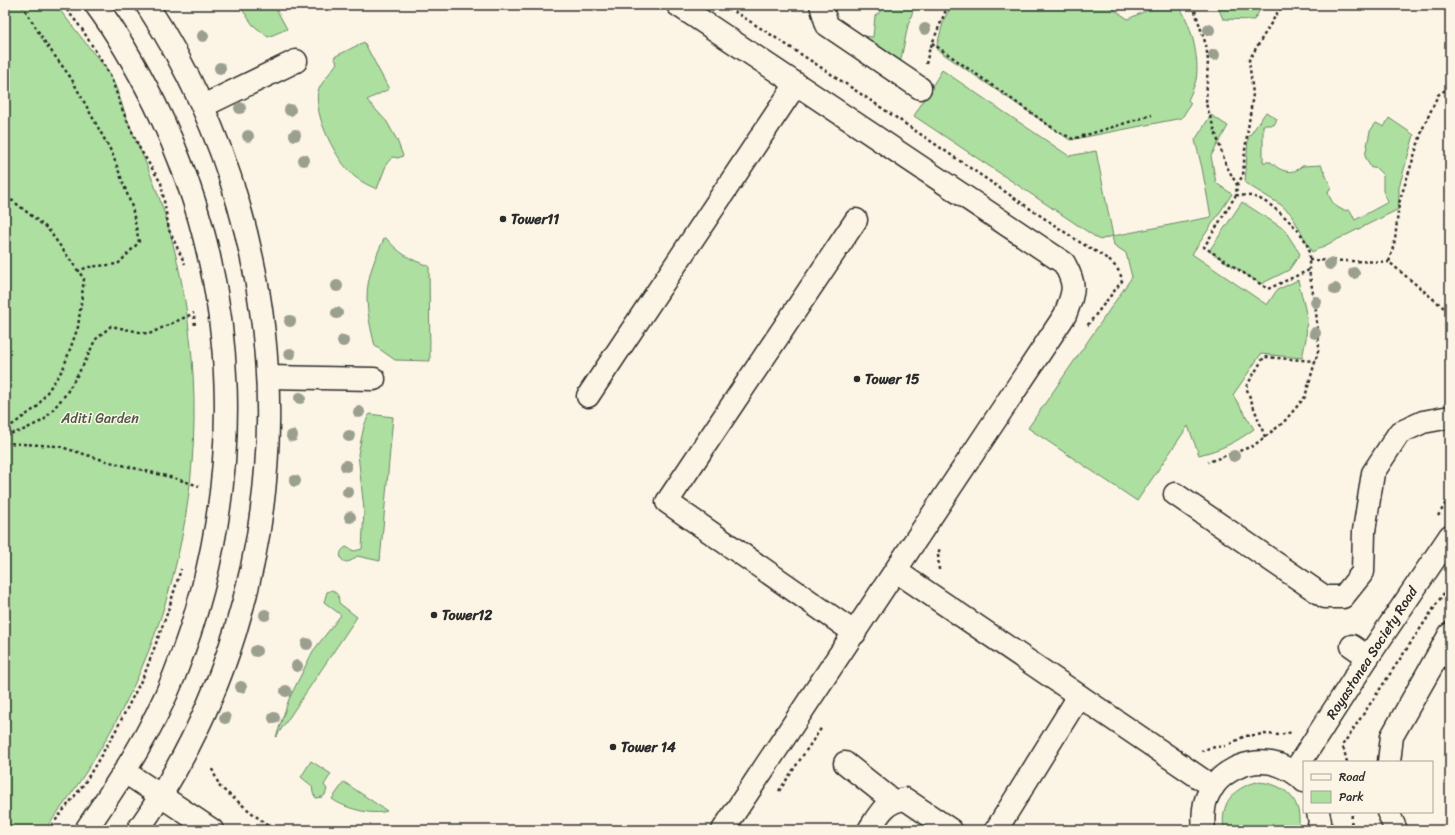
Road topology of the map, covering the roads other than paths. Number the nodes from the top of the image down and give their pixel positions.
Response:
1 (96, 5) edge
2 (147, 5) edge
3 (678, 5) edge
4 (821, 5) edge
5 (706, 13) edge
6 (296, 61) dead end
7 (796, 84) junction
8 (920, 88) road end
9 (204, 106) junction
10 (856, 220) dead end
11 (268, 377) junction
12 (374, 379) dead end
13 (588, 396) dead end
14 (1450, 417) edge
15 (1176, 494) dead end
16 (1450, 536) edge
17 (896, 571) junction
18 (854, 633) junction
19 (1450, 634) edge
20 (1079, 696) junction
21 (1307, 761) edge
22 (1389, 761) edge
23 (845, 763) dead end
24 (125, 772) junction
25 (1299, 777) edge
26 (1213, 787) junction
27 (160, 796) junction
28 (893, 801) junction
29 (1318, 813) edge
30 (1388, 813) edge
31 (95, 827) edge
32 (138, 830) edge
33 (212, 830) edge
34 (723, 830) edge
35 (869, 830) edge
36 (951, 830) edge
37 (996, 830) edge
38 (1204, 830) edge
39 (1318, 830) edge
40 (1396, 830) edge

1 - 24 street
2 - 9 street
3 - 5 street
4 - 8 street
5 - 7 street
6 - 9 street
7 - 13 street
7 - 17 street
9 - 11 street
10 - 18 street
11 - 12 street
11 - 27 street
14 - 15 street
16 - 21 street, Royastonea Society Road
17 - 18 street
17 - 20 street
18 - 34 street
19 - 22 street
20 - 26 street
20 - 37 street
23 - 28 street
24 - 27 street
24 - 31 street
25 - 26 street
26 - 38 street
27 - 32 street
27 - 33 street
28 - 35 street
28 - 36 street
29 - 39 street
30 - 40 street

